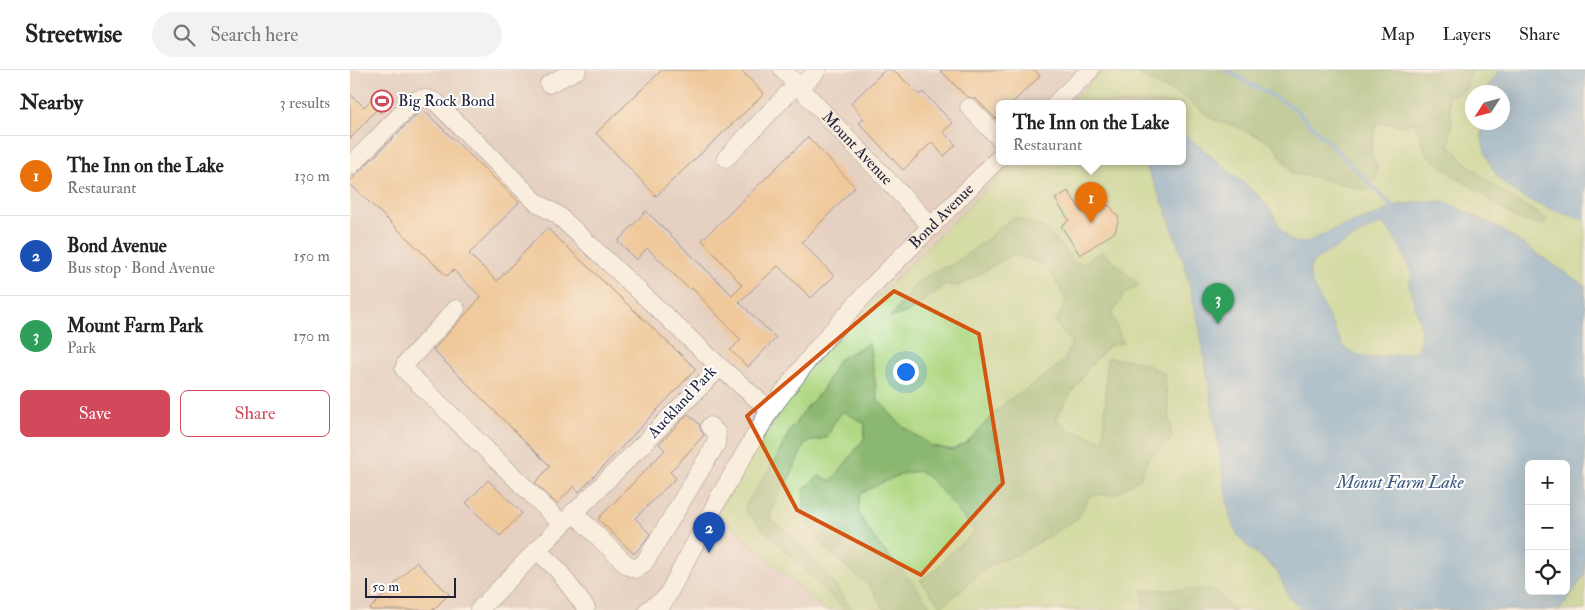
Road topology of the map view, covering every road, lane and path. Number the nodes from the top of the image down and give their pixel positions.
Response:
1 (577, 70) edge
2 (782, 70) edge
3 (816, 70) edge
4 (1090, 70) edge
5 (550, 84) dead end
6 (798, 86) junction
7 (1060, 100) edge
8 (969, 107) dead end
9 (996, 135) edge
10 (726, 158) dead end
11 (996, 161) edge
12 (350, 166) edge
13 (932, 227) junction
14 (456, 308) dead end
15 (720, 367) junction
16 (770, 410) junction
17 (710, 426) dead end
18 (568, 518) junction
19 (537, 550) junction
20 (662, 604) edge
21 (588, 609) edge
22 (479, 610) edge
23 (648, 610) edge

1 - 5 street
2 - 6 street, Mount Avenue
3 - 6 street
4 - 7 street
6 - 10 street
6 - 13 street, Mount Avenue
8 - 9 street
11 - 13 street, Bond Avenue
12 - 15 street, Auckland Park
13 - 16 street, Bond Avenue
14 - 18 street
15 - 16 street
15 - 18 street, Auckland Park
16 - 20 street, Bond Avenue
17 - 18 street
18 - 19 street, Auckland Park
19 - 21 street
19 - 22 street, Auckland Park
20 - 23 street, Bond Avenue

